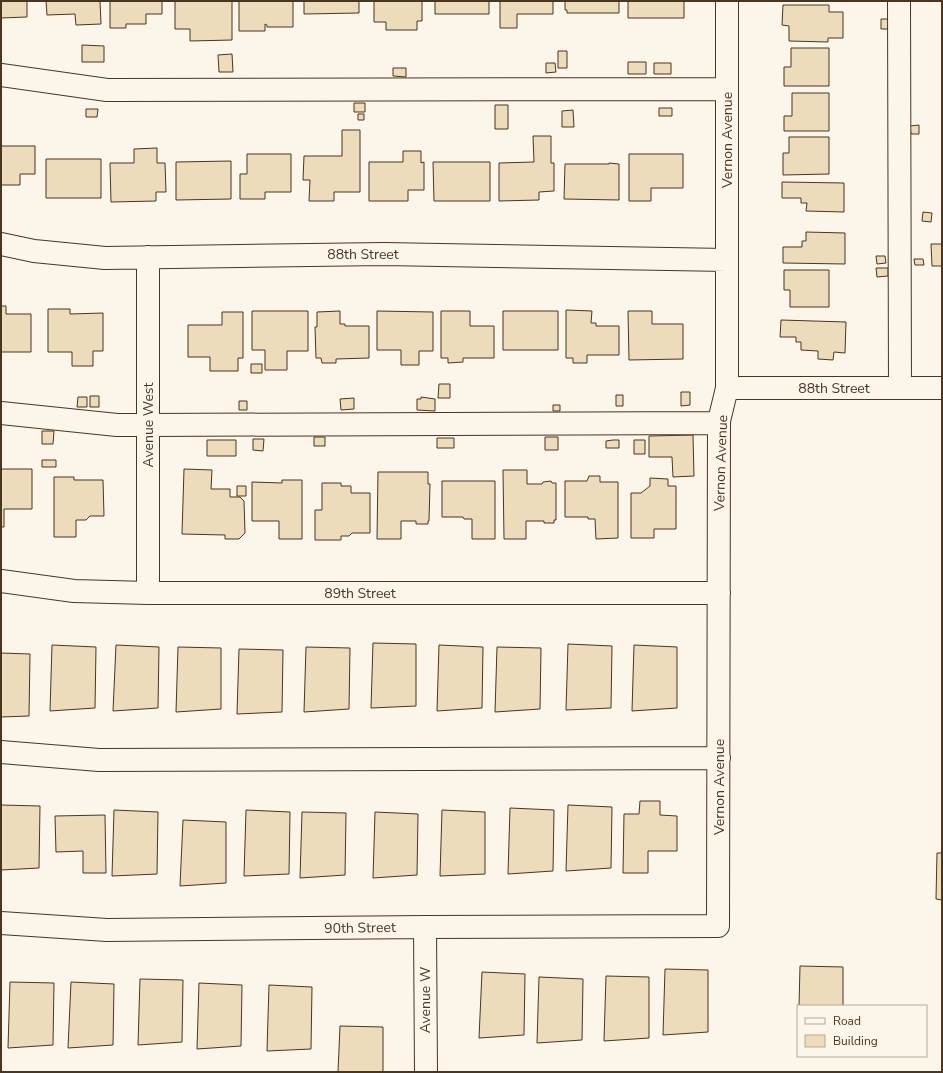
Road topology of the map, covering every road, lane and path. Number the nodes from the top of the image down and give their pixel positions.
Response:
1 (727, 1) edge
2 (899, 1) edge
3 (1, 75) edge
4 (727, 89) junction
5 (1, 244) edge
6 (148, 257) junction
7 (727, 260) junction
8 (727, 388) junction
9 (900, 388) junction
10 (942, 388) edge
11 (1, 413) edge
12 (719, 424) junction
13 (148, 425) junction
14 (1, 581) edge
15 (148, 593) junction
16 (719, 593) junction
17 (1, 752) edge
18 (719, 758) junction
19 (1, 923) edge
20 (718, 926) joint
21 (425, 927) junction
22 (426, 1072) edge

1 - 4 street, Vernon Avenue
2 - 9 street
3 - 4 street
4 - 7 street, Vernon Avenue
5 - 6 street, 88th Street
6 - 7 street, 88th Street
6 - 13 street, Avenue West
7 - 8 street, Vernon Avenue
8 - 9 street, 88th Street
8 - 12 street, Vernon Avenue
9 - 10 street, 88th Street
11 - 13 street
12 - 13 street
12 - 16 street, Vernon Avenue
13 - 15 street, Avenue West
14 - 15 street, 89th Street
15 - 16 street, 89th Street
16 - 18 street, Vernon Avenue
17 - 18 street
18 - 20 street, Vernon Avenue
19 - 21 street, 90th Street
20 - 21 street, 90th Street
21 - 22 street, Avenue W

